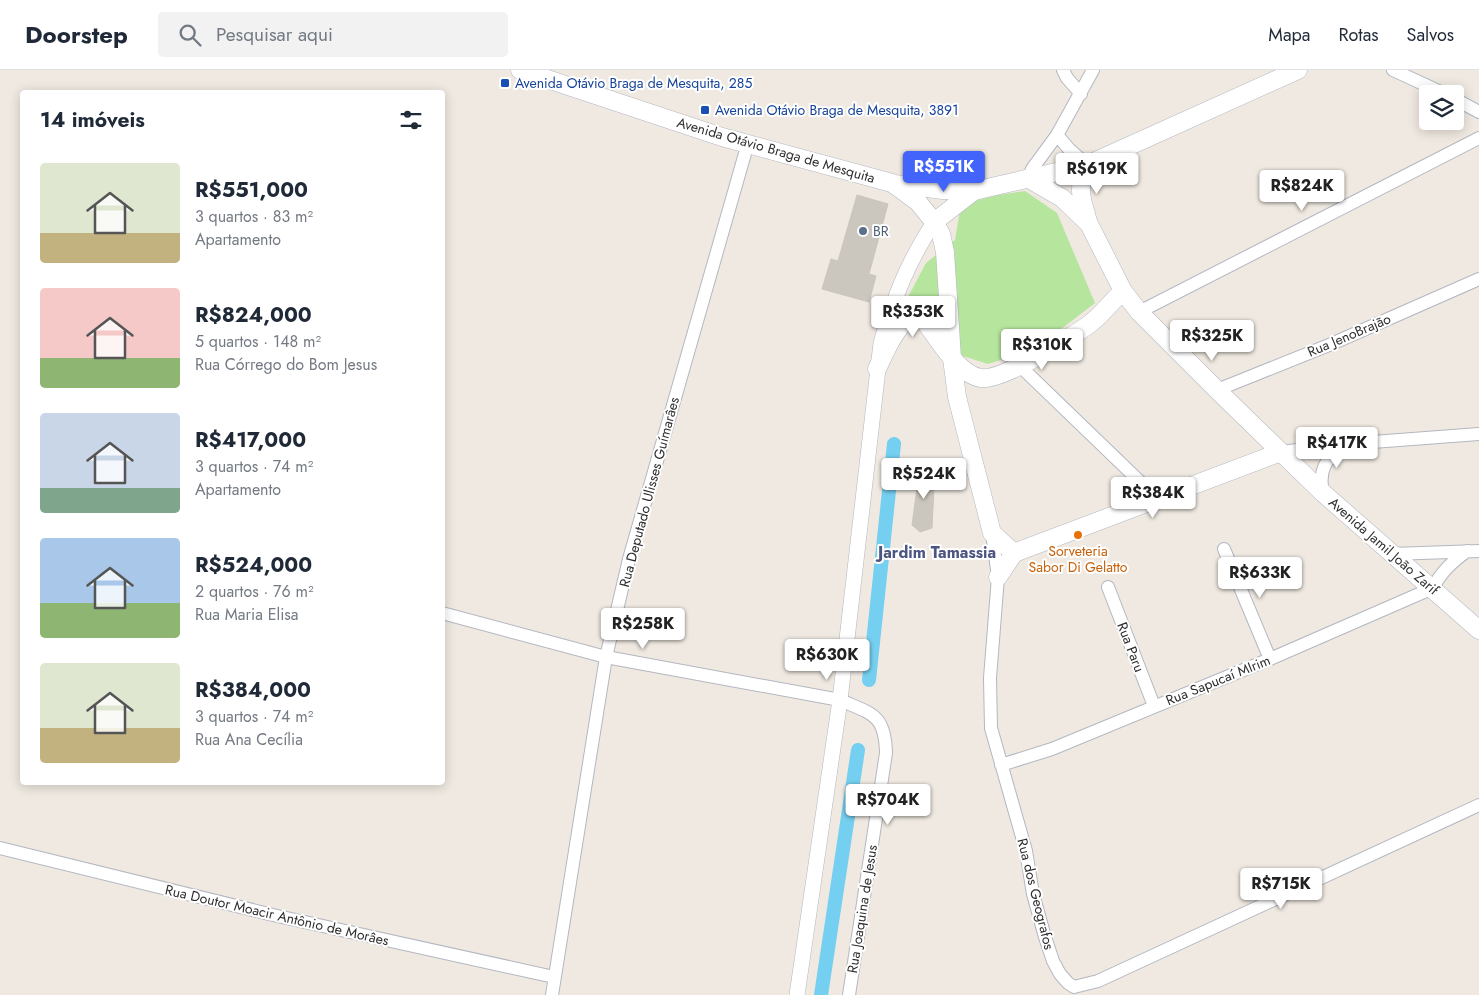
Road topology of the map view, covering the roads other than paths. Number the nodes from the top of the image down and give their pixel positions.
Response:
1 (520, 70) edge
2 (1063, 70) edge
3 (1093, 70) edge
4 (1393, 70) edge
5 (1293, 71) edge
6 (1426, 85) edge
7 (1081, 94) junction
8 (1464, 104) edge
9 (1479, 112) edge
10 (1057, 135) junction
11 (1479, 138) edge
12 (748, 143) junction
13 (1087, 164) junction
14 (1029, 179) junction
15 (892, 183) junction
16 (974, 191) junction
17 (934, 222) junction
18 (1089, 224) junction
19 (1479, 278) edge
20 (1123, 291) junction
21 (1139, 312) junction
22 (952, 358) junction
23 (1020, 366) junction
24 (877, 369) junction
25 (1217, 390) junction
26 (1479, 434) edge
27 (1346, 444) junction
28 (1281, 452) junction
29 (1323, 493) junction
30 (1159, 500) junction
31 (992, 533) junction
32 (1224, 549) dead end
33 (1473, 551) edge
34 (1014, 552) junction
35 (1392, 554) junction
36 (998, 577) junction
37 (1108, 587) dead end
38 (1433, 588) junction
39 (445, 614) edge
40 (1479, 630) edge
41 (606, 657) junction
42 (1270, 659) junction
43 (840, 700) junction
44 (1154, 706) junction
45 (1001, 765) junction
46 (1479, 805) edge
47 (0, 848) edge
48 (554, 977) junction
49 (552, 995) edge
50 (797, 995) edge
51 (849, 995) edge

1 - 12 main road, Avenida Otávio Braga de Mesquita
2 - 7 street
3 - 7 street
4 - 6 street
5 - 13 main road
7 - 10 street
8 - 9 street
10 - 13 street
10 - 14 street
11 - 21 street
12 - 15 main road, Avenida Otávio Braga de Mesquita
12 - 41 street, Rua Deputado Ulisses Guímarâes
13 - 14 main road
13 - 18 main road
14 - 16 main road
14 - 18 main road, Avenida Jamil João Zarif
15 - 16 main road
15 - 17 main road, Avenida Otávio Braga de Mesquita
16 - 17 main road
17 - 22 main road, Avenida Otávio Braga de Mesquita
17 - 24 street
18 - 20 main road, Avenida Jamil João Zarif
19 - 25 street, Rua JenoBrajão
20 - 21 main road, Avenida Jamil João Zarif
20 - 23 main road
21 - 25 main road, Avenida Jamil João Zarif
22 - 23 main road
22 - 24 main road
22 - 31 main road, Avenida Otávio Braga de Mesquita
23 - 30 street
24 - 43 street
25 - 28 main road, Avenida Jamil João Zarif
26 - 27 street
27 - 28 street
27 - 29 street
28 - 29 main road, Avenida Jamil João Zarif
28 - 30 main road
29 - 35 main road, Avenida Jamil João Zarif
30 - 34 main road
31 - 34 main road
31 - 36 street, Rua dos Geografos
32 - 42 street
33 - 35 street
33 - 38 street
34 - 36 main road
35 - 38 main road, Avenida Jamil João Zarif
36 - 45 street, Rua dos Geografos
37 - 44 street, Rua Paru
38 - 40 main road, Avenida Jamil João Zarif
38 - 42 street, Rua Sapucaí MIrim
39 - 41 street, Rua Joaquina de Jesus
41 - 43 street, Rua Joaquina de Jesus
41 - 48 street, Rua Deputado Ulisses Guímarâes
42 - 44 street, Rua Sapucaí MIrim
43 - 50 street
43 - 51 street, Rua Joaquina de Jesus
44 - 45 street, Rua Sapucaí MIrim
45 - 46 street, Rua dos Geografos
47 - 48 street, Rua Doutor Moacir Antônio de Morâes
48 - 49 street, Rua Deputado Ulisses Guímarâes

